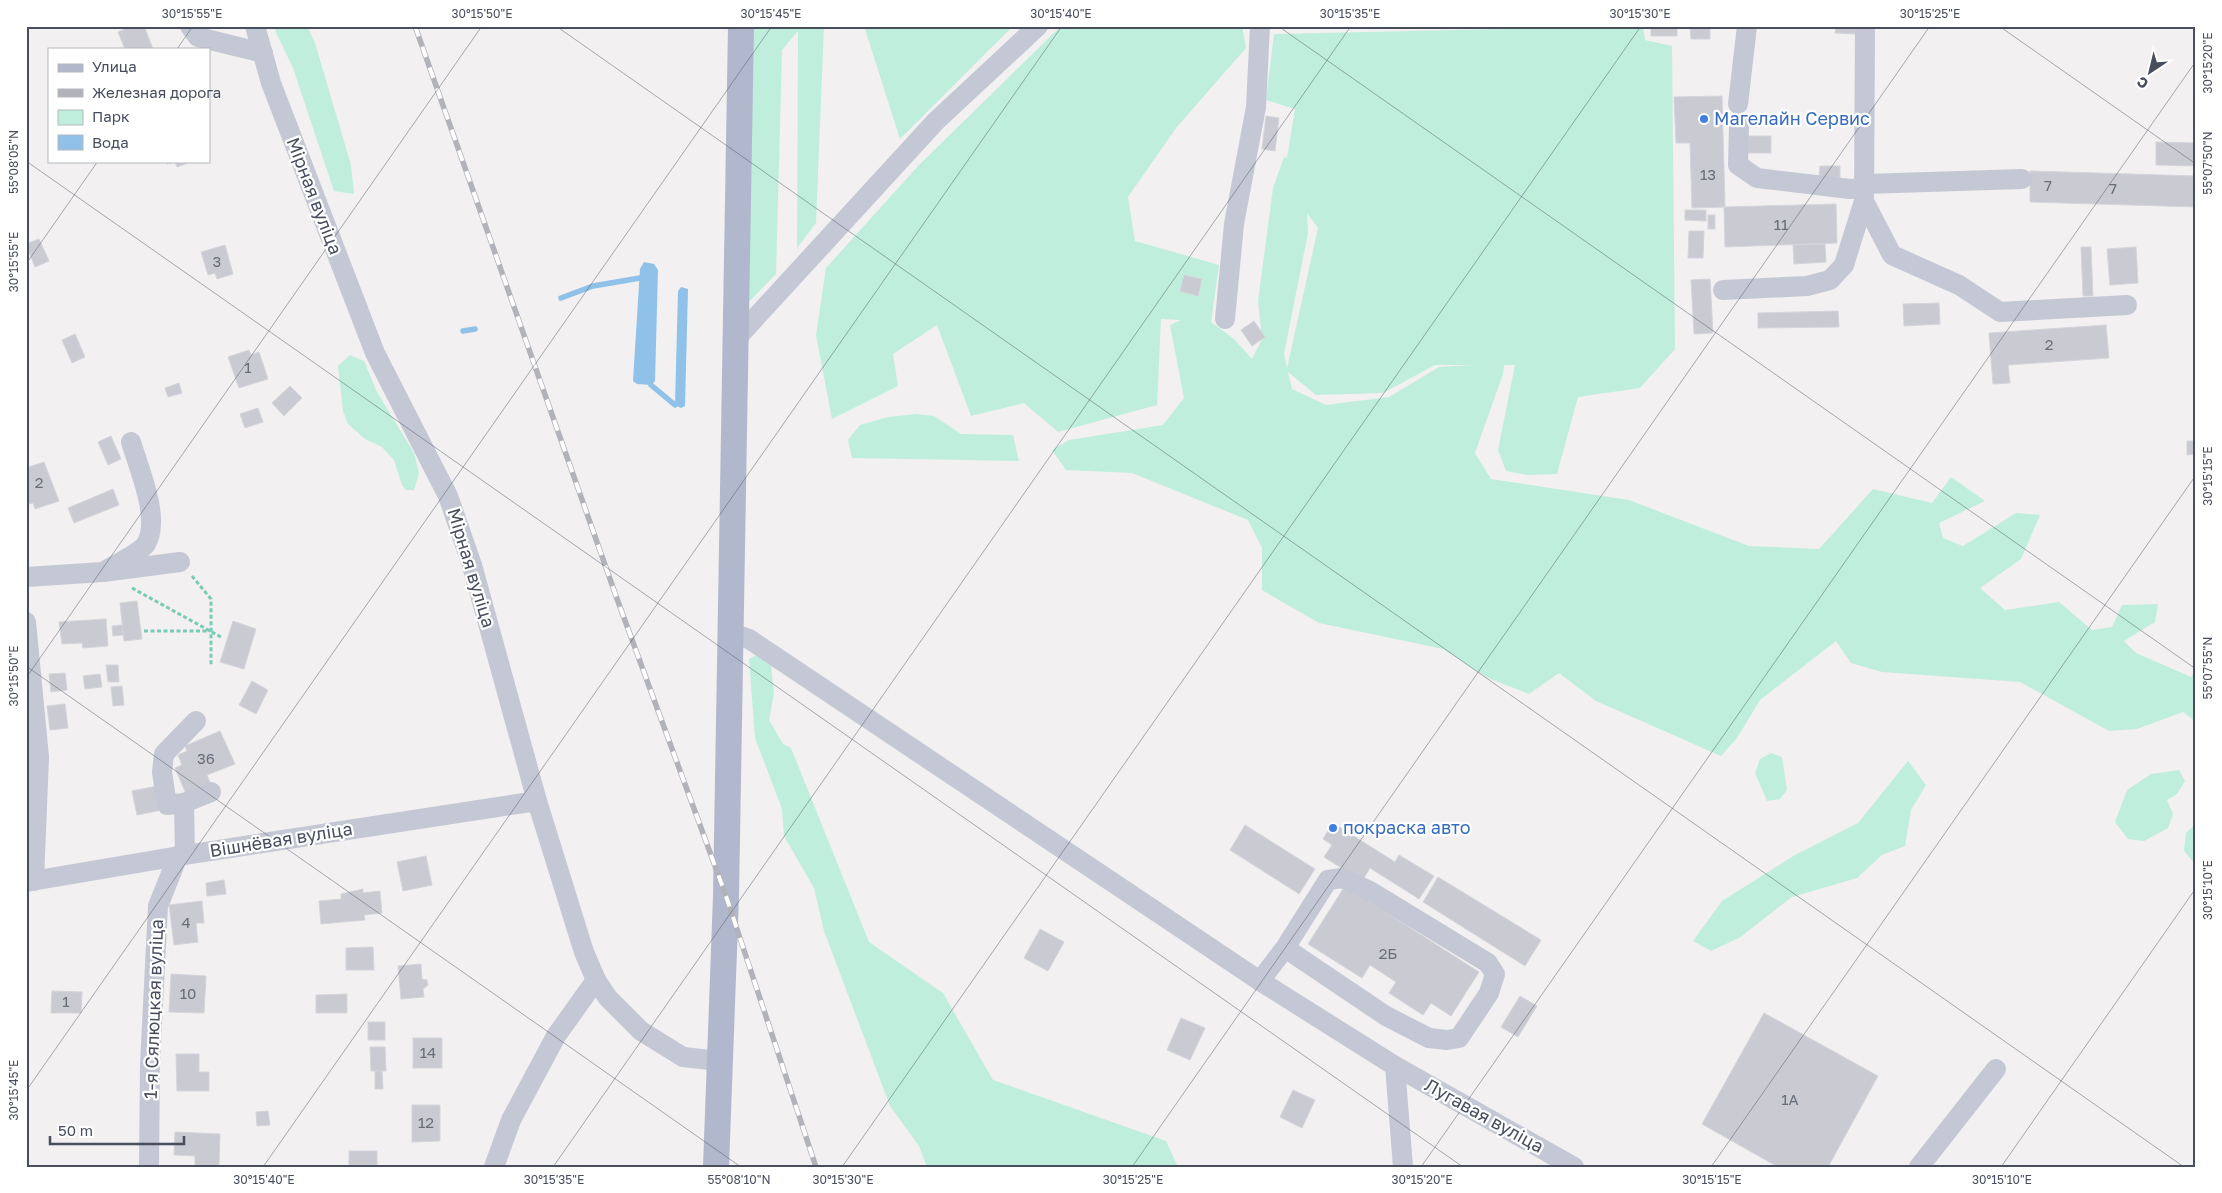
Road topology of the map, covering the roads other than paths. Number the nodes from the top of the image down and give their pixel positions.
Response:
1 (190, 26) edge
2 (255, 26) edge
3 (741, 26) edge
4 (1038, 26) edge
5 (1260, 26) edge
6 (1747, 26) edge
7 (1865, 26) edge
8 (263, 53) junction
9 (1738, 104) dead end
10 (1739, 126) dead end
11 (2022, 179) dead end
12 (1864, 191) junction
13 (1723, 290) dead end
14 (2127, 305) dead end
15 (1225, 319) dead end
16 (735, 340) junction
17 (131, 442) dead end
18 (180, 562) road end
19 (104, 572) junction
20 (26, 576) edge
21 (26, 622) edge
22 (729, 632) junction
23 (196, 721) dead end
24 (211, 792) dead end
25 (537, 801) junction
26 (184, 803) junction
27 (181, 855) junction
28 (30, 882) edge
29 (1285, 948) junction
30 (596, 980) junction
31 (1260, 981) junction
32 (719, 1061) junction
33 (1395, 1066) junction
34 (1996, 1069) dead end
35 (149, 1167) edge
36 (494, 1167) edge
37 (716, 1167) edge
38 (1403, 1167) edge
39 (1574, 1167) edge
40 (1919, 1167) edge

1 - 8 street
2 - 8 street, Мірная вуліца
3 - 16 main road
4 - 16 street
5 - 15 street
6 - 9 street
7 - 12 street
8 - 25 street, Мірная вуліца
10 - 12 street
11 - 12 street
12 - 13 street
12 - 14 street
16 - 22 main road
17 - 19 street
18 - 19 street
19 - 20 street
21 - 28 street
22 - 31 street, Лугавая вуліца
22 - 32 main road
23 - 26 street
24 - 26 street
25 - 27 street, Вішнёвая вуліца
25 - 30 street, Мірная вуліца
26 - 27 street
27 - 28 street, Вішнёвая вуліца
27 - 35 street, 1-я Сялюцкая вуліца
29 - 29 street
29 - 31 street
30 - 32 street, Мірная вуліца
30 - 36 street
31 - 33 street, Лугавая вуліца
32 - 37 main road
33 - 38 street
33 - 39 street, Лугавая вуліца
34 - 40 street

